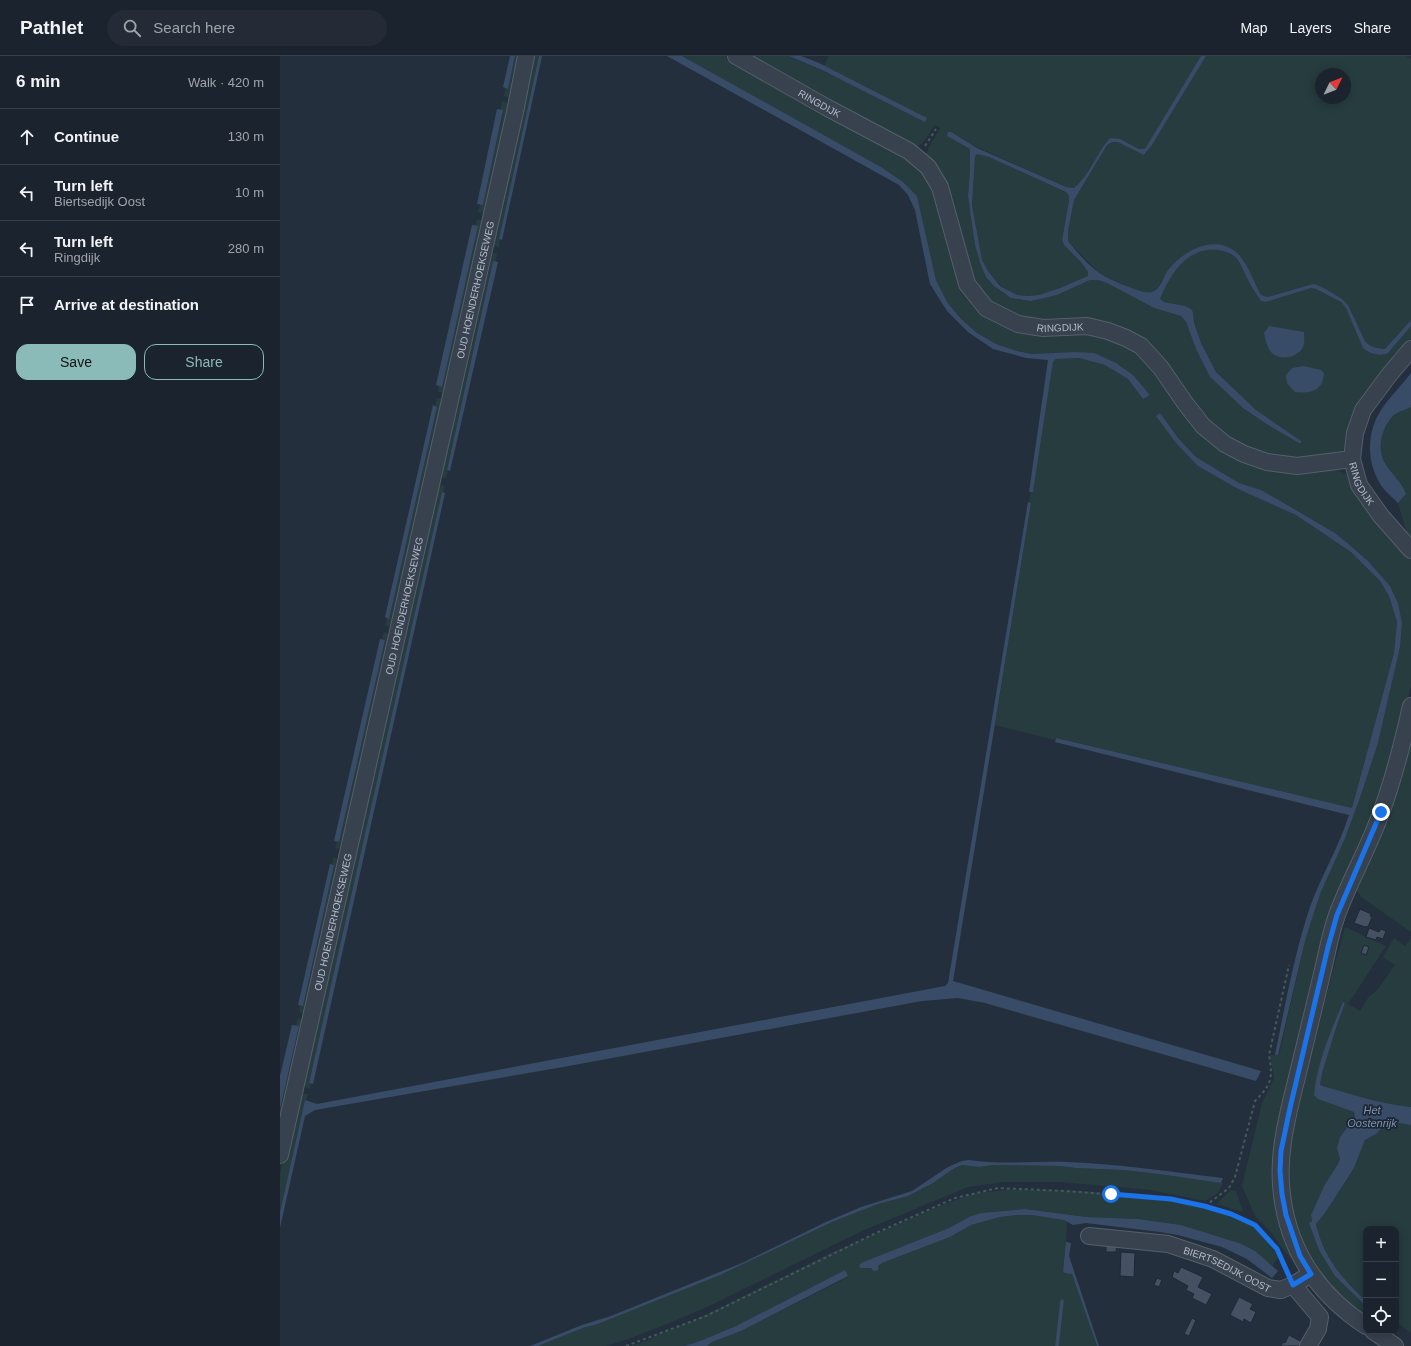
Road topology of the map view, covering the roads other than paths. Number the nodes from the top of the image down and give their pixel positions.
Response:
1 (526, 56) edge
2 (736, 56) edge
3 (1411, 350) edge
4 (1352, 459) junction
5 (1411, 550) edge
6 (1411, 706) edge
7 (280, 1155) edge
8 (1090, 1236) dead end
9 (1311, 1274) junction
10 (1293, 1285) junction
11 (1363, 1324) edge
12 (1377, 1334) edge
13 (1308, 1346) edge
14 (1395, 1346) edge

1 - 7 street, OUD HOENDERHOEKSEWEG
2 - 4 street, RINGDIJK
3 - 4 street
4 - 5 street, RINGDIJK
6 - 9 street
8 - 10 street, BIERTSEDIJK OOST
9 - 10 street, BIERTSEDIJK OOST
9 - 11 street
10 - 13 street
12 - 14 street

